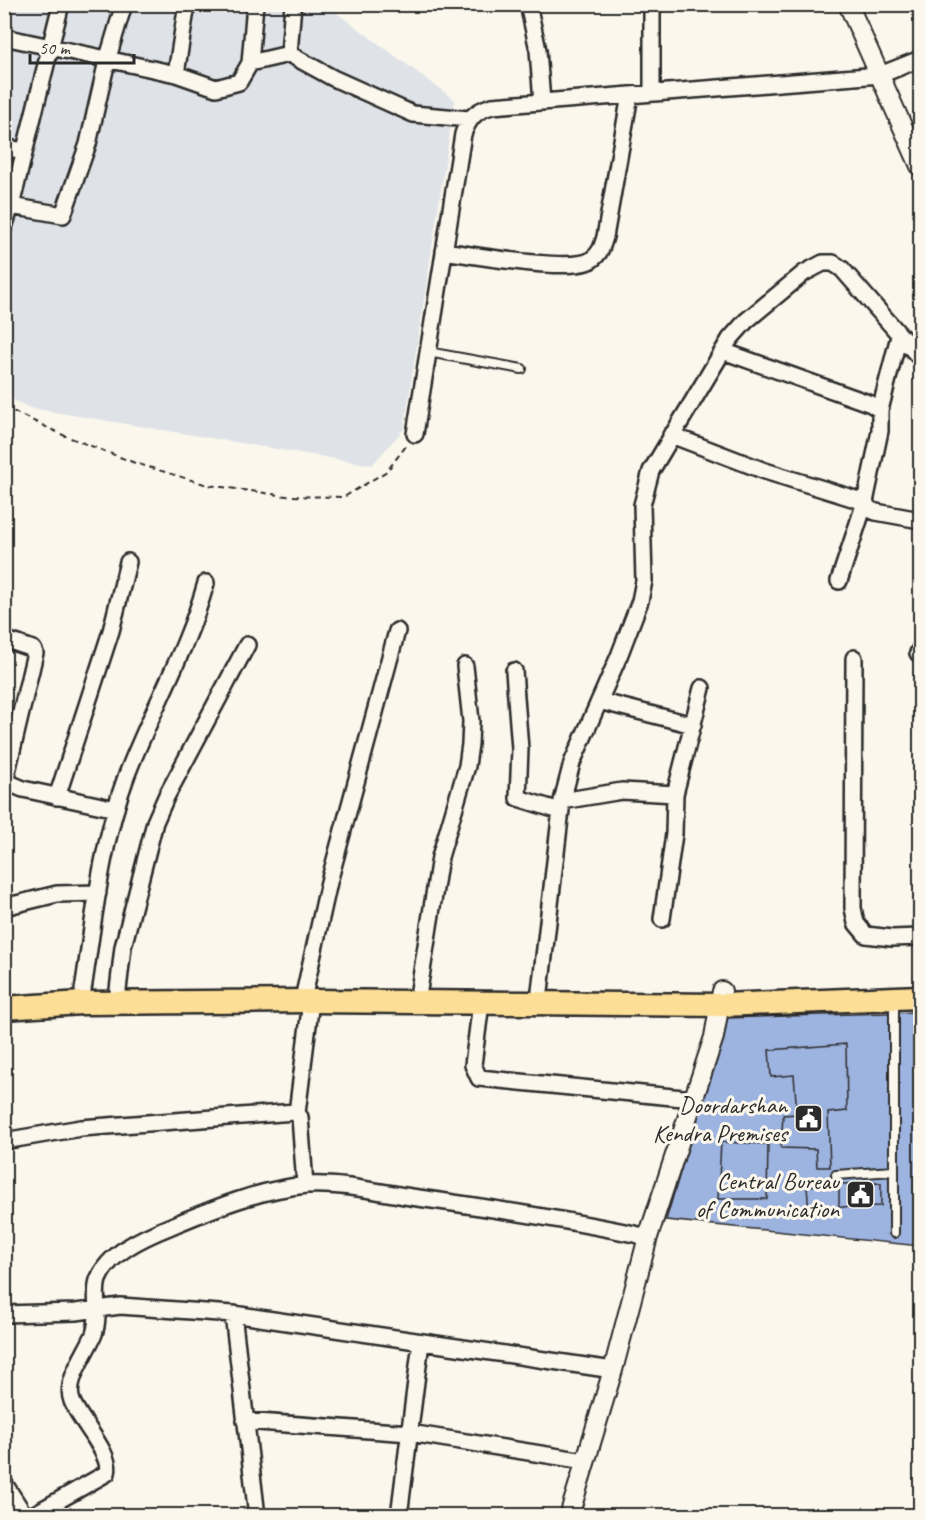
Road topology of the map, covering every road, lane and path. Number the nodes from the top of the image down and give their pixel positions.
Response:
1 (61, 4) edge
2 (124, 4) edge
3 (187, 4) edge
4 (255, 4) edge
5 (293, 4) edge
6 (528, 4) edge
7 (652, 4) edge
8 (848, 4) edge
9 (4, 37) edge
10 (50, 48) junction
11 (289, 54) junction
12 (921, 59) edge
13 (107, 61) junction
14 (250, 63) junction
15 (176, 74) junction
16 (880, 75) junction
17 (652, 93) junction
18 (630, 95) junction
19 (542, 102) junction
20 (469, 119) junction
21 (916, 142) edge
22 (4, 147) edge
23 (23, 151) junction
24 (921, 166) edge
25 (11, 206) junction
26 (4, 227) edge
27 (444, 251) junction
28 (899, 336) junction
29 (723, 351) junction
30 (428, 352) junction
31 (921, 358) edge
32 (522, 369) dead end
33 (4, 407) edge
34 (880, 410) junction
35 (415, 434) joint
36 (671, 435) junction
37 (865, 502) junction
38 (921, 520) edge
39 (128, 562) dead end
40 (839, 581) dead end
41 (206, 583) dead end
42 (397, 631) dead end
43 (4, 639) edge
44 (247, 645) dead end
45 (854, 658) dead end
46 (465, 666) dead end
47 (514, 671) dead end
48 (702, 688) dead end
49 (599, 701) junction
50 (693, 726) junction
51 (675, 794) junction
52 (57, 797) junction
53 (561, 806) junction
54 (116, 809) junction
55 (98, 893) junction
56 (4, 907) edge
57 (662, 919) dead end
58 (921, 938) edge
59 (921, 986) edge
60 (83, 990) junction
61 (118, 990) junction
62 (419, 990) junction
63 (540, 991) junction
64 (4, 995) edge
65 (308, 995) junction
66 (894, 997) junction
67 (921, 997) edge
68 (722, 998) junction
69 (481, 1003) junction
70 (4, 1008) edge
71 (693, 1099) junction
72 (297, 1113) junction
73 (4, 1141) edge
74 (893, 1171) junction
75 (836, 1175) dead end
76 (305, 1185) junction
77 (894, 1233) dead end
78 (648, 1238) junction
79 (99, 1308) junction
80 (4, 1314) edge
81 (233, 1314) junction
82 (421, 1342) junction
83 (613, 1370) junction
84 (245, 1422) junction
85 (410, 1433) junction
86 (585, 1461) junction
87 (4, 1483) edge
88 (25, 1515) edge
89 (31, 1515) edge
90 (257, 1515) edge
91 (399, 1515) edge
92 (569, 1515) edge

1 - 10 street
2 - 13 street
3 - 15 street
4 - 14 street
5 - 11 street
6 - 19 street
7 - 17 street
8 - 16 street
9 - 10 street
10 - 13 street
10 - 23 street
11 - 14 street
11 - 20 street
12 - 16 street
13 - 15 street
13 - 25 street
14 - 15 street
16 - 17 street
16 - 21 street
17 - 18 street
18 - 19 street
18 - 27 street
19 - 20 street
20 - 27 street
21 - 24 street
22 - 23 street
23 - 25 street
25 - 26 street
27 - 30 street
28 - 29 street
28 - 31 street
28 - 34 street
29 - 34 street
29 - 36 street
30 - 32 lane
30 - 35 street
33 - 35 path
34 - 37 street
36 - 37 street
36 - 49 street
37 - 38 street
37 - 40 street
39 - 52 street
41 - 54 street
42 - 65 street
43 - 52 street
44 - 61 street
45 - 58 street
46 - 62 street
47 - 53 street
48 - 50 street
49 - 50 street
49 - 53 street
50 - 51 street
51 - 53 street
51 - 57 street
52 - 54 street
53 - 63 street
54 - 55 street
55 - 56 street
55 - 60 street
59 - 68 main road
60 - 61 main road
60 - 64 main road
61 - 65 main road
62 - 63 main road
62 - 65 main road
63 - 68 main road
65 - 69 main road
65 - 70 main road
65 - 72 street
66 - 67 main road
66 - 68 main road
66 - 74 lane
68 - 69 main road
68 - 71 street
69 - 71 street
71 - 78 street
72 - 73 street
72 - 76 street
74 - 75 lane
74 - 77 lane
76 - 78 street
76 - 79 street
78 - 83 street
79 - 80 street
79 - 81 street
79 - 89 street
81 - 82 street
81 - 84 street
82 - 83 street
82 - 85 street
83 - 86 street
84 - 85 street
84 - 90 street
85 - 86 street
85 - 91 street
86 - 92 street
87 - 88 street

